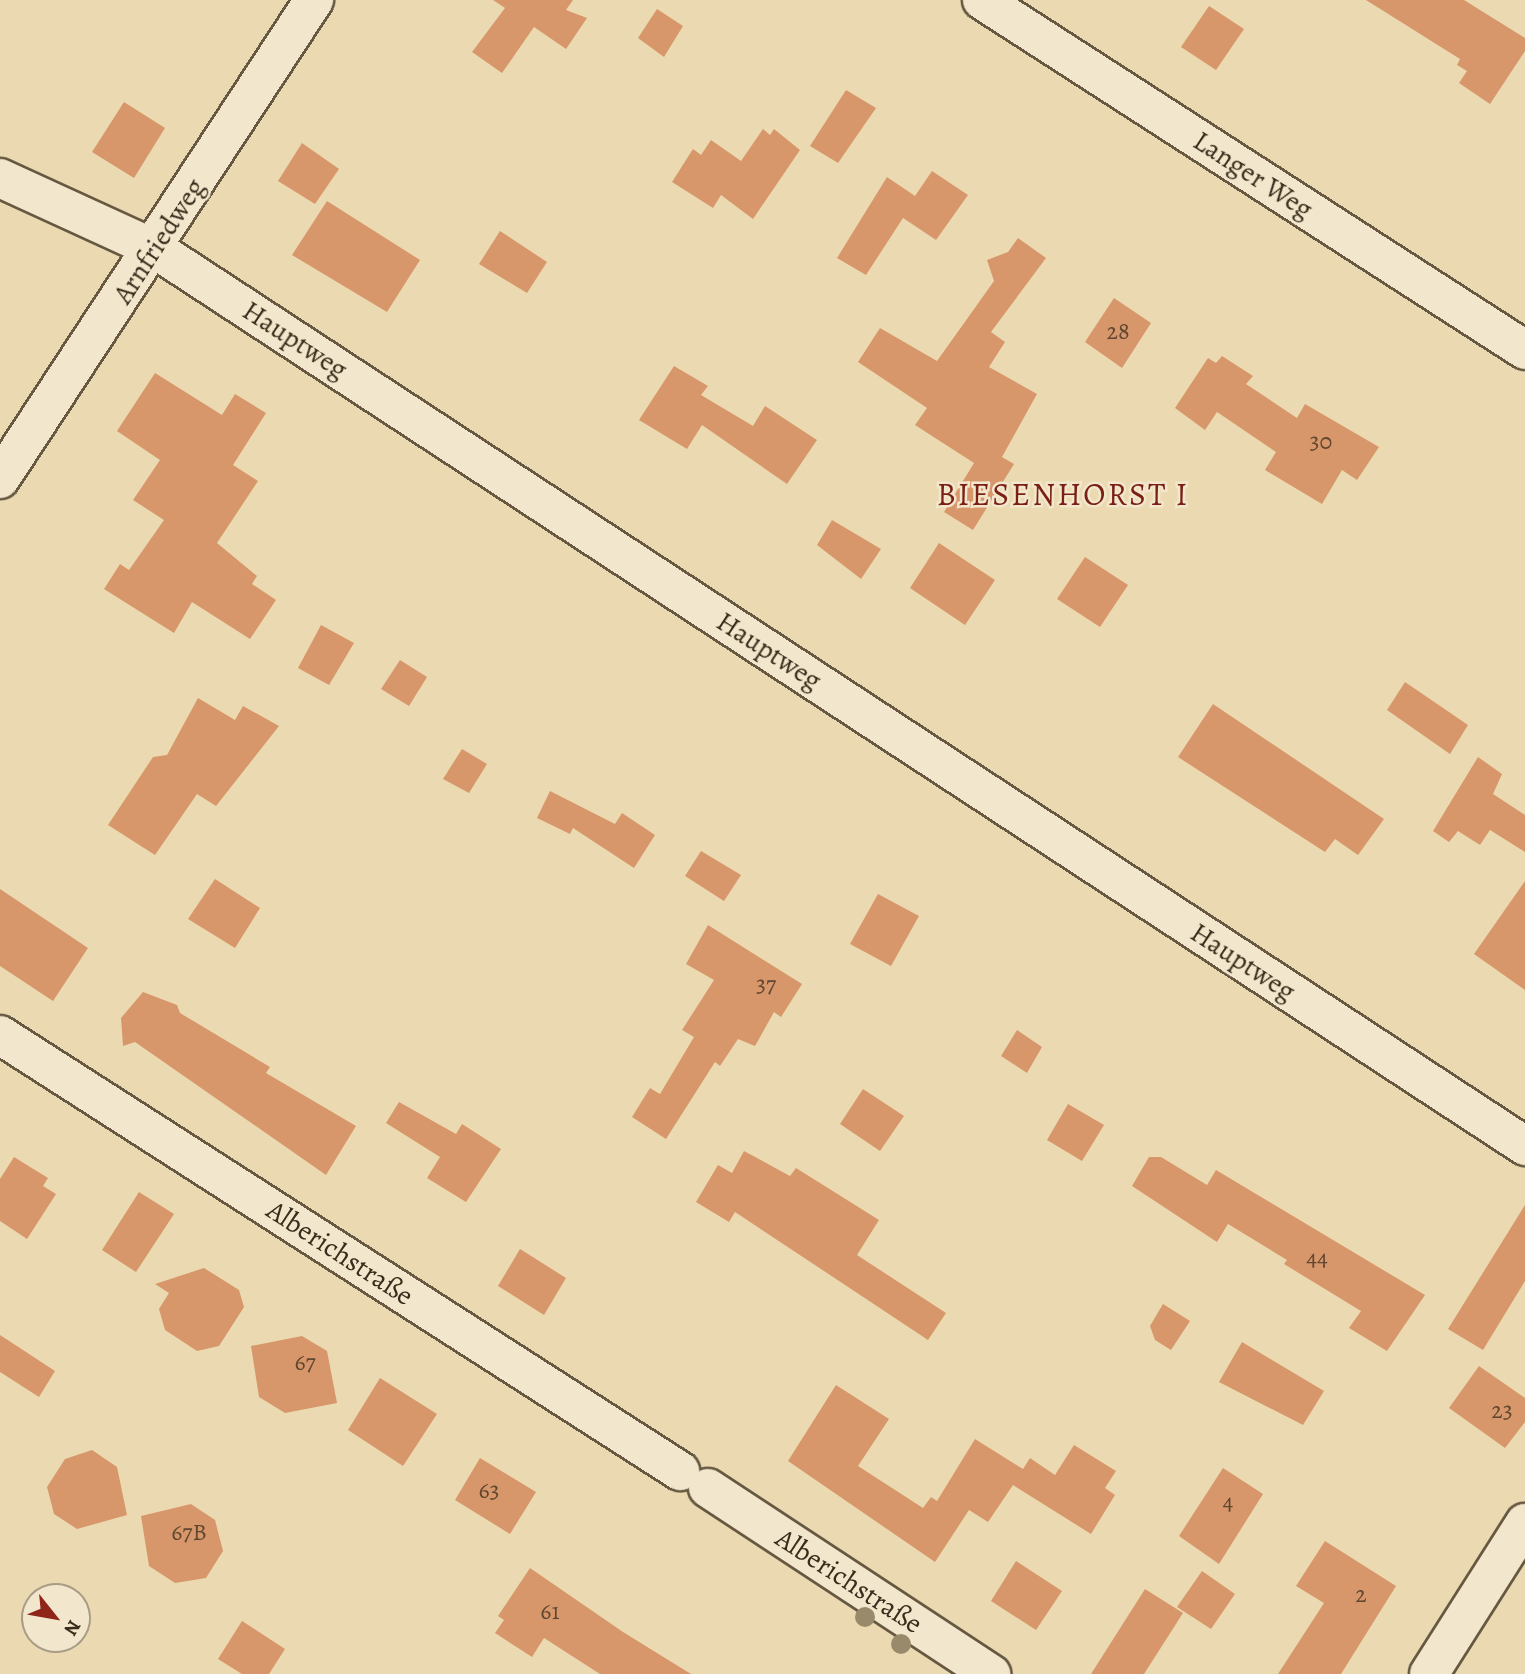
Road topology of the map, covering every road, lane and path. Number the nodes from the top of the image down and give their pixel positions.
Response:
1 (314, 0) edge
2 (982, 0) edge
3 (0, 178) edge
4 (155, 249) junction
5 (1525, 350) edge
6 (0, 479) edge
7 (0, 1035) edge
8 (1525, 1146) edge
9 (1525, 1523) edge
10 (991, 1674) edge
11 (1429, 1674) edge

1 - 4 street, Arnfriedweg
2 - 5 street, Langer Weg
3 - 4 street, Hauptweg
4 - 6 street, Arnfriedweg
4 - 8 street, Hauptweg
7 - 10 street, Alberichstraße
9 - 11 street

